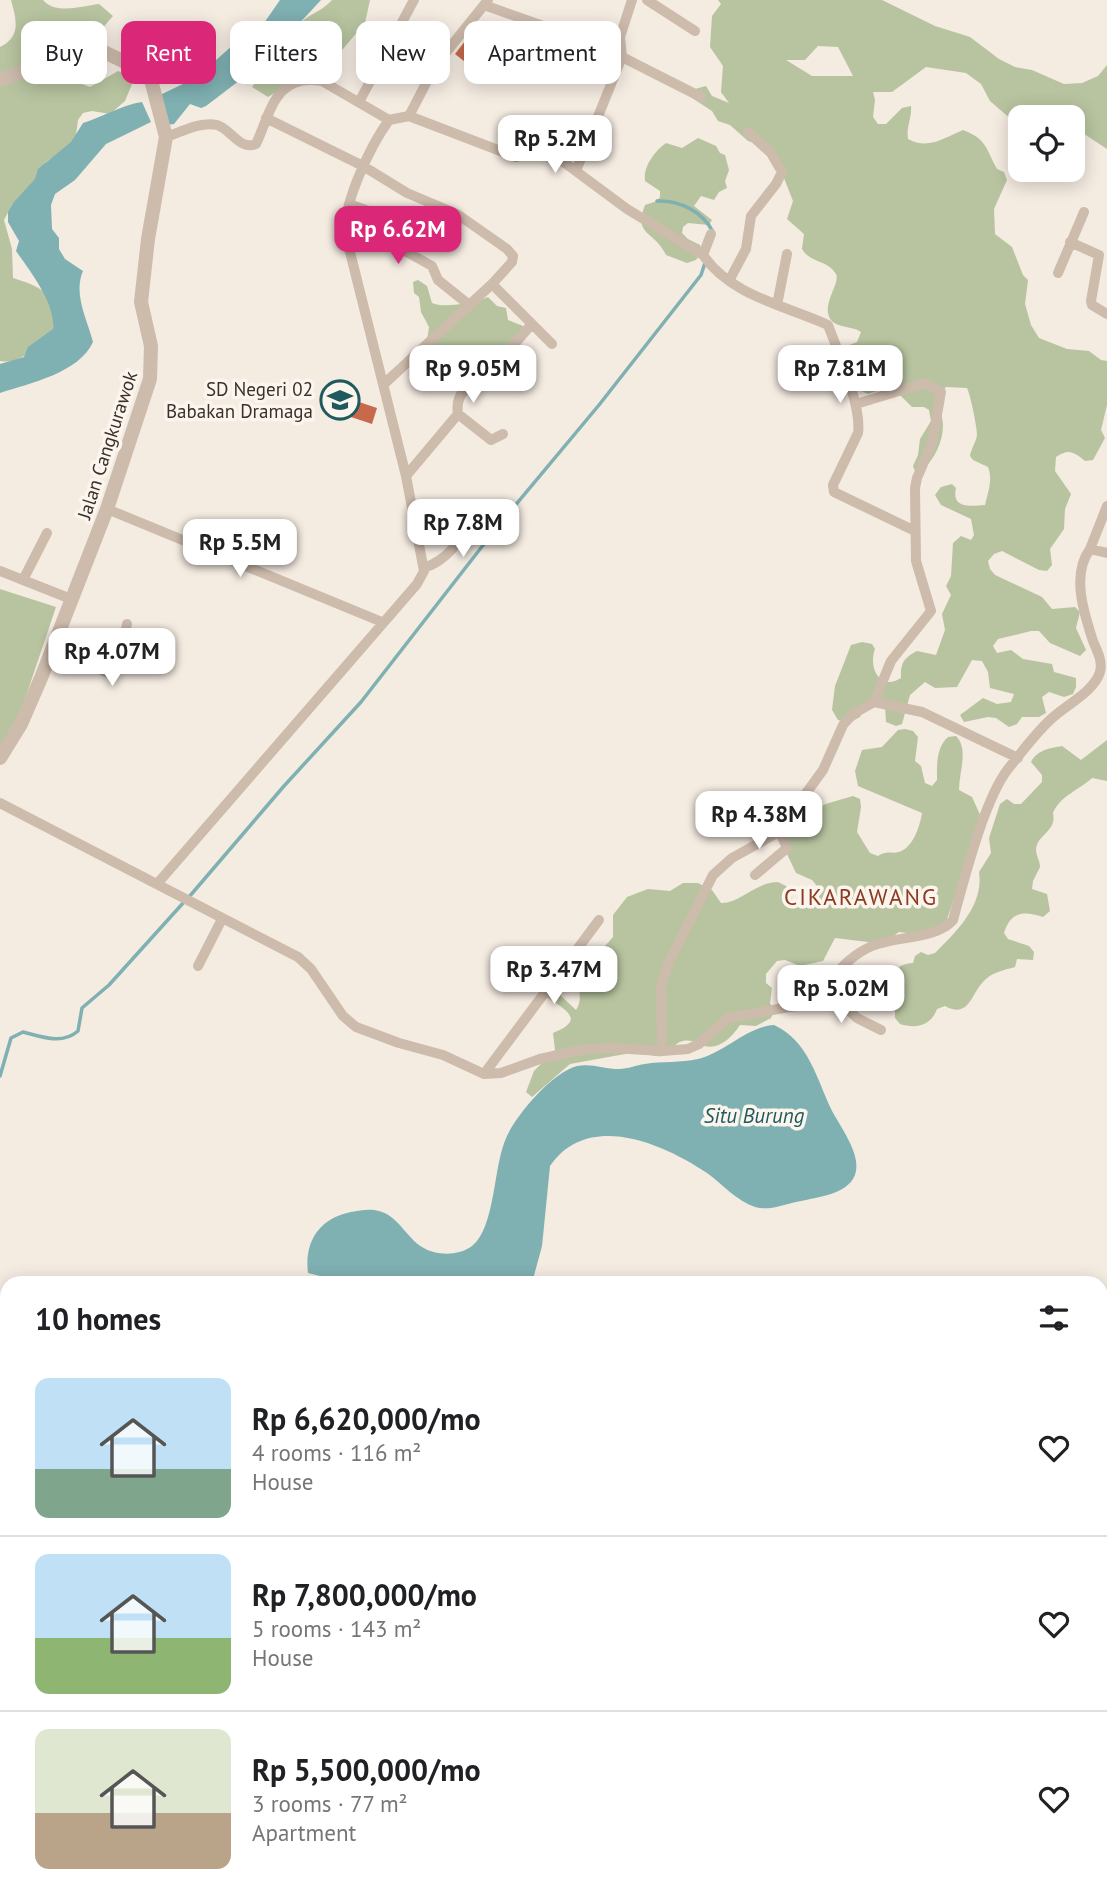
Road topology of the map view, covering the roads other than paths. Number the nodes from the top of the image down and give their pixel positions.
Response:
1 (414, 0) edge
2 (632, 0) edge
3 (647, 0) edge
4 (486, 2) edge
5 (695, 32) dead end
6 (622, 57) junction
7 (0, 80) edge
8 (701, 97) dead end
9 (359, 102) junction
10 (408, 116) junction
11 (266, 118) junction
12 (388, 120) junction
13 (166, 132) junction
14 (748, 132) dead end
15 (363, 166) junction
16 (576, 171) junction
17 (349, 204) junction
18 (1084, 212) dead end
19 (711, 234) dead end
20 (1070, 243) junction
21 (787, 254) dead end
22 (706, 259) junction
23 (1059, 274) dead end
24 (730, 279) junction
25 (492, 284) junction
26 (468, 304) junction
27 (777, 305) junction
28 (1107, 314) edge
29 (531, 325) junction
30 (552, 344) dead end
31 (384, 384) junction
32 (856, 404) junction
33 (458, 414) junction
34 (503, 434) dead end
35 (406, 476) junction
36 (1107, 506) edge
37 (107, 509) junction
38 (466, 520) dead end
39 (915, 531) junction
40 (47, 533) dead end
41 (1090, 549) junction
42 (1107, 553) edge
43 (424, 568) junction
44 (0, 571) edge
45 (23, 580) junction
46 (71, 599) junction
47 (382, 622) junction
48 (127, 624) dead end
49 (53, 648) junction
50 (874, 702) junction
51 (0, 758) edge
52 (1018, 758) junction
53 (0, 803) edge
54 (741, 810) dead end
55 (778, 831) junction
56 (755, 875) dead end
57 (157, 884) junction
58 (222, 919) junction
59 (599, 920) dead end
60 (198, 966) dead end
61 (823, 986) junction
62 (881, 1030) dead end
63 (662, 1051) junction
64 (484, 1074) junction

1 - 9 street
2 - 6 street
3 - 5 street
4 - 6 street
4 - 10 street
6 - 8 street
6 - 16 street
7 - 13 street
9 - 11 street
9 - 12 street
10 - 12 street
10 - 16 street
11 - 13 street
11 - 15 street
12 - 15 street
13 - 37 street, Jalan Cangkurawok
14 - 24 street
15 - 17 street
15 - 25 street
16 - 22 street
17 - 26 street
17 - 31 street
18 - 20 street
19 - 22 street
20 - 23 street
20 - 28 street
21 - 27 street
22 - 24 street
24 - 27 street
25 - 26 street
25 - 29 street
26 - 31 street
27 - 32 street
29 - 30 street
29 - 33 street
31 - 35 street
32 - 39 street
32 - 39 street
33 - 34 street
33 - 35 street
35 - 43 street
36 - 41 street
37 - 46 street, Jalan Cangkurawok
37 - 47 street
38 - 43 street
39 - 50 street
40 - 45 street
41 - 42 street
41 - 52 street
43 - 47 street
44 - 45 street
45 - 46 street
46 - 49 street, Jalan Cangkurawok
47 - 57 street
48 - 49 street
49 - 51 street, Jalan Cangkurawok
50 - 52 street
50 - 55 street
52 - 61 street
53 - 57 street
54 - 55 street
55 - 56 street
55 - 63 street
57 - 58 street
58 - 60 street
58 - 64 street
59 - 64 street
61 - 62 street
61 - 63 street
63 - 64 street

